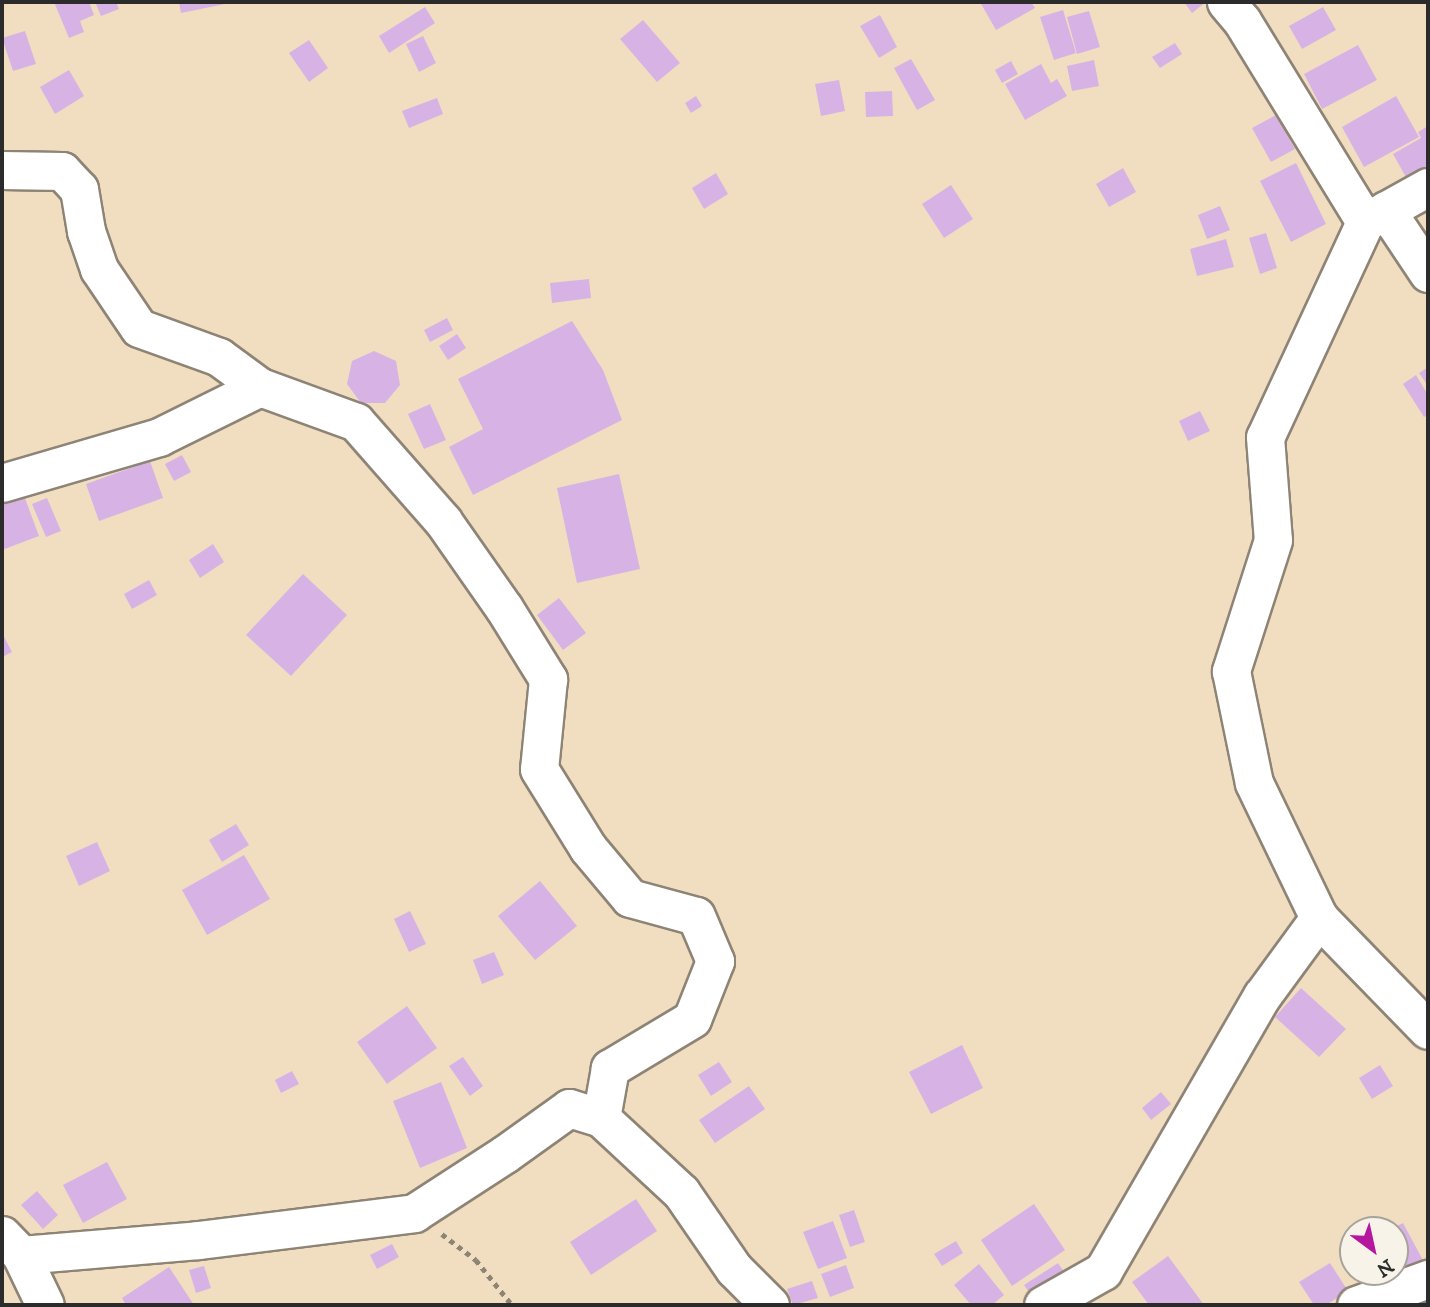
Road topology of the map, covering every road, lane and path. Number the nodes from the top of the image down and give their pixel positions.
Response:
1 (1226, 2) edge
2 (2, 170) edge
3 (1428, 187) edge
4 (1376, 216) junction
5 (1428, 274) edge
6 (260, 387) junction
7 (2, 483) edge
8 (1319, 918) junction
9 (1428, 1030) edge
10 (601, 1118) junction
11 (414, 1213) junction
12 (12, 1245) edge
13 (1428, 1279) edge
14 (45, 1305) edge
15 (512, 1305) edge
16 (770, 1305) edge
17 (1043, 1305) edge
18 (1356, 1305) edge

1 - 4 street
2 - 6 street
3 - 4 street
4 - 5 street
4 - 8 street
6 - 7 street
6 - 10 street
8 - 9 street
8 - 17 street
10 - 11 street
10 - 16 street
11 - 12 street
11 - 15 path
12 - 14 street
13 - 18 street

